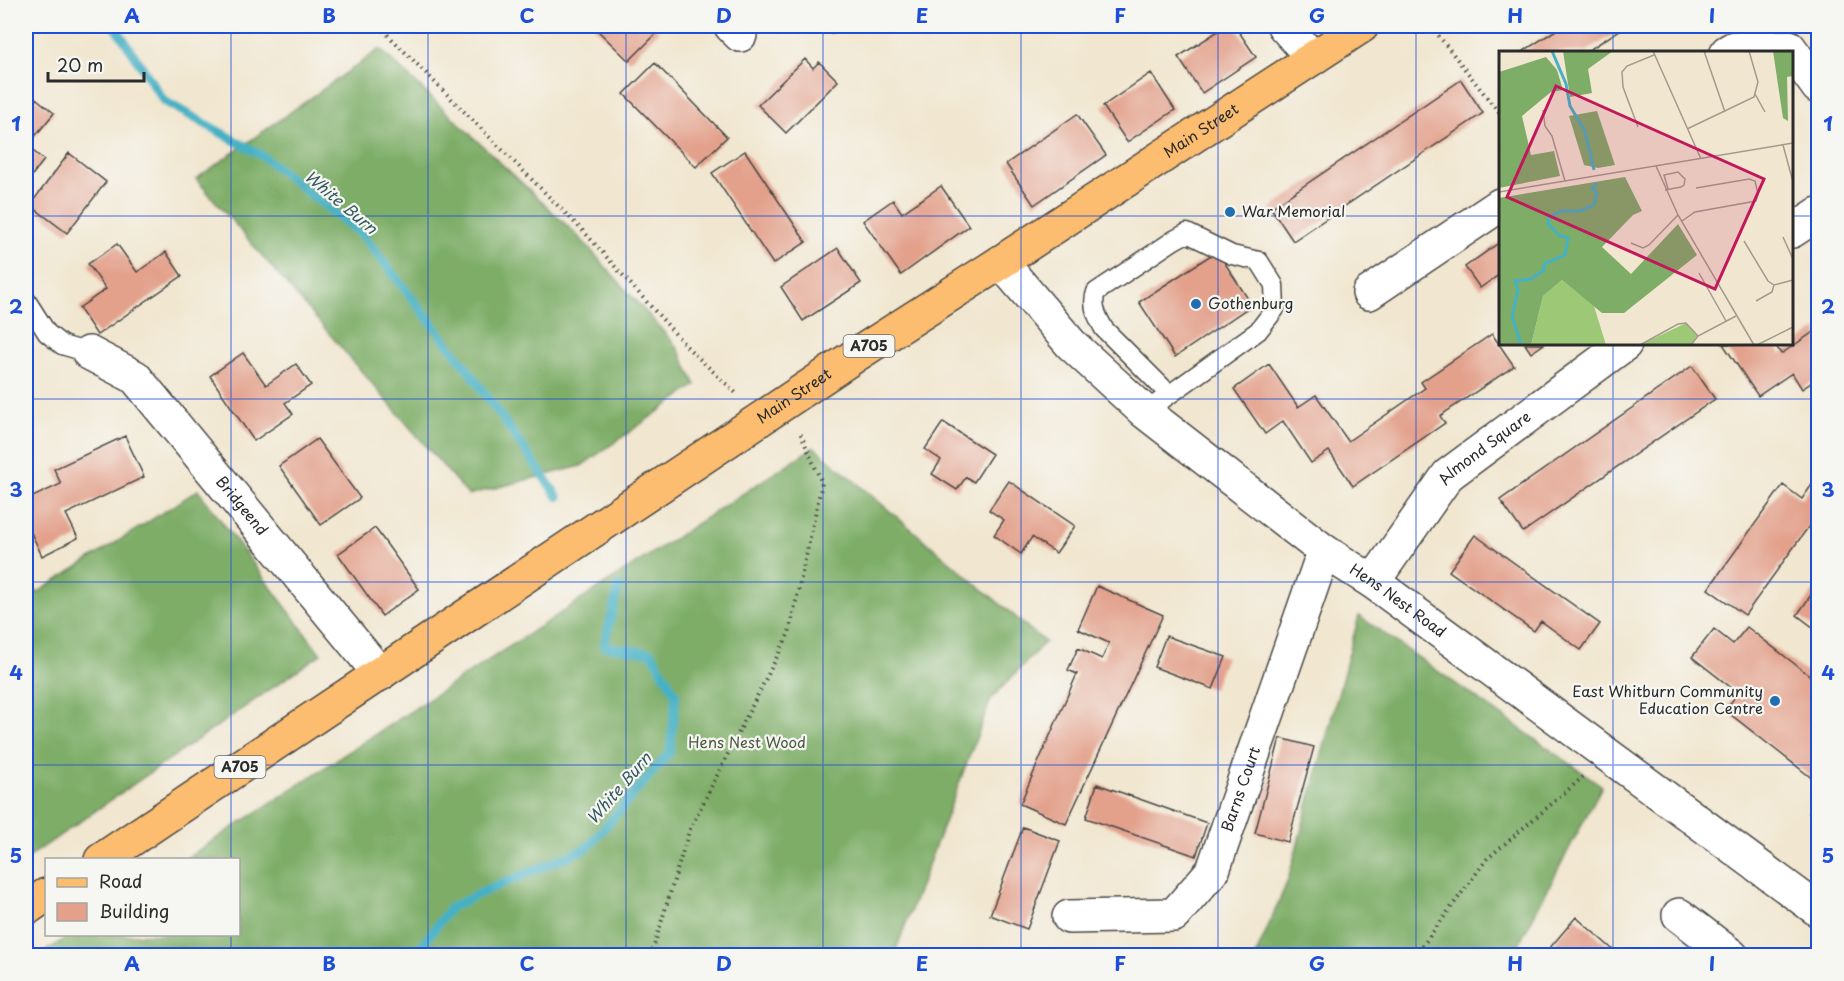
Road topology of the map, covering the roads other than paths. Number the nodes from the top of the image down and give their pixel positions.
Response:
1 (1284, 26) edge
2 (1362, 26) edge
3 (1728, 51) edge
4 (1792, 51) edge
5 (1793, 53) edge
6 (1313, 58) junction
7 (1818, 87) edge
8 (1499, 207) edge
9 (1818, 214) edge
10 (1793, 230) edge
11 (1001, 262) junction
12 (1370, 293) dead end
13 (26, 300) edge
14 (1623, 345) edge
15 (89, 353) joint
16 (1157, 403) junction
17 (1324, 551) junction
18 (1373, 582) junction
19 (380, 674) junction
20 (103, 858) edge
21 (45, 896) edge
22 (26, 909) edge
23 (1818, 910) edge
24 (1679, 915) dead end
25 (1069, 916) dead end
26 (1732, 956) edge

1 - 6 street
2 - 6 main road, Main Street / A705
3 - 4 street
5 - 7 street
6 - 11 main road, Main Street / A705
8 - 12 street
9 - 10 street
11 - 16 street, Hens Nest Road
11 - 19 main road, Main Street / A705
13 - 15 lane
14 - 18 street, Almond Square
15 - 19 street, Bridgeend
16 - 16 lane
16 - 17 street, Hens Nest Road
17 - 18 street, Hens Nest Road
17 - 25 street, Barns Court
18 - 23 street, Hens Nest Road
19 - 20 main road, A705
21 - 22 main road
24 - 26 street

